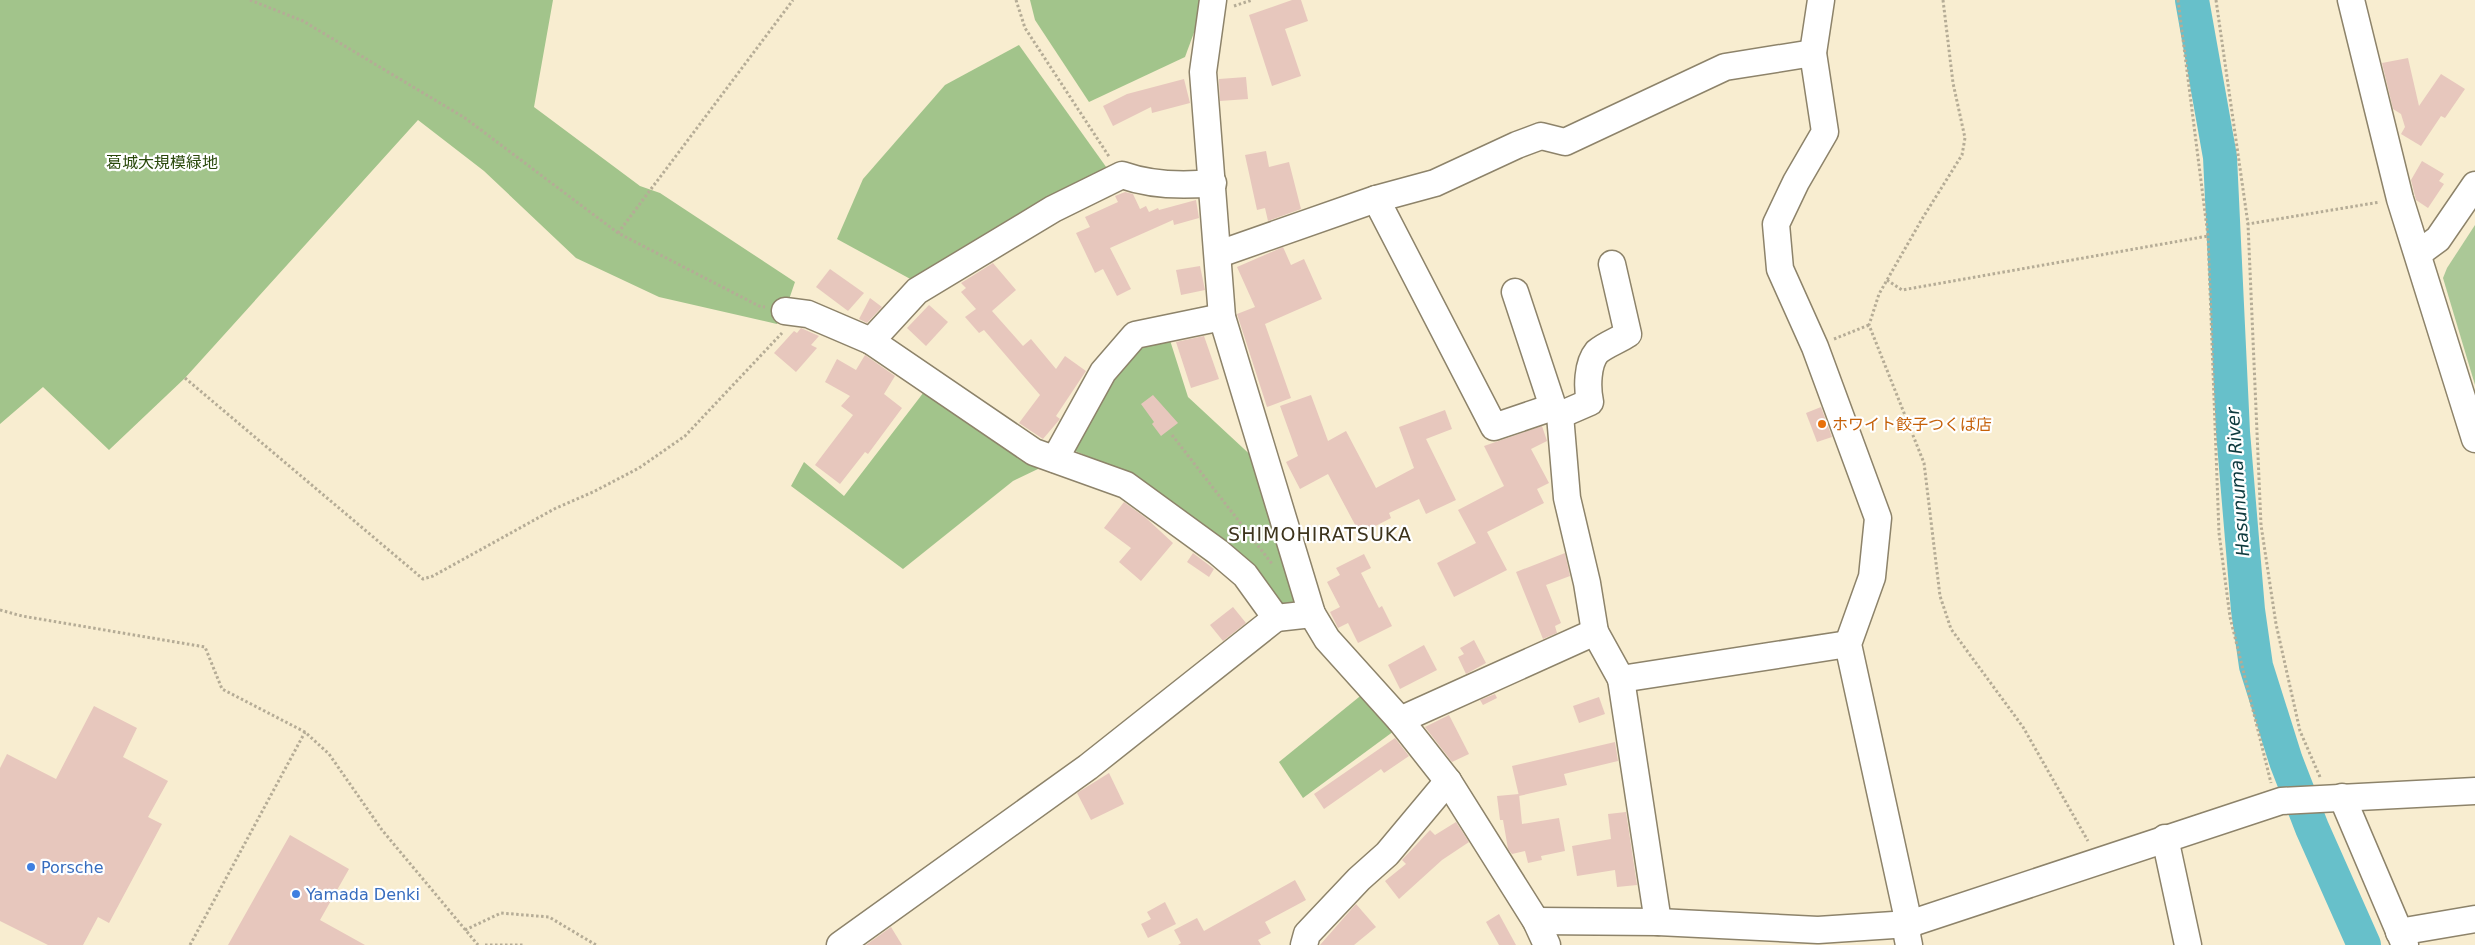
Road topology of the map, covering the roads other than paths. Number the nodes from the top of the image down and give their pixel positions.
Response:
1 (1213, 0) edge
2 (1821, 0) edge
3 (2351, 0) edge
4 (1813, 53) junction
5 (1213, 183) junction
6 (2475, 185) edge
7 (1376, 199) junction
8 (2419, 253) junction
9 (1219, 254) junction
10 (1612, 264) dead end
11 (1515, 292) dead end
12 (797, 313) road end
13 (1222, 317) junction
14 (872, 341) junction
15 (1556, 411) junction
16 (2475, 439) edge
17 (1055, 460) junction
18 (1312, 614) junction
19 (1276, 618) junction
20 (1595, 632) junction
21 (1848, 644) junction
22 (1621, 679) junction
23 (1400, 720) junction
24 (1448, 781) junction
25 (2475, 791) edge
26 (2332, 798) junction
27 (2165, 838) junction
28 (2475, 919) edge
29 (1536, 921) junction
30 (1658, 922) junction
31 (1909, 934) edge
32 (2402, 939) edge
33 (840, 945) edge
34 (1304, 945) edge
35 (1547, 945) edge
36 (2188, 945) edge

1 - 5 street
2 - 4 street
3 - 8 street
4 - 7 street
4 - 21 street
5 - 9 street
5 - 14 street
6 - 8 street
7 - 9 street
7 - 15 street
8 - 16 street
9 - 13 street
10 - 15 street
11 - 15 street
12 - 14 street
13 - 17 street
13 - 18 street
14 - 17 street
15 - 20 street
17 - 19 street
18 - 19 street
18 - 23 street
19 - 33 street
20 - 22 street
20 - 23 street
21 - 22 street
21 - 31 street
22 - 30 street
23 - 24 street
24 - 29 street
24 - 34 street
25 - 26 street
26 - 27 street
26 - 32 street
27 - 31 street
27 - 36 street
28 - 32 street
29 - 30 street
29 - 35 street
30 - 31 street

